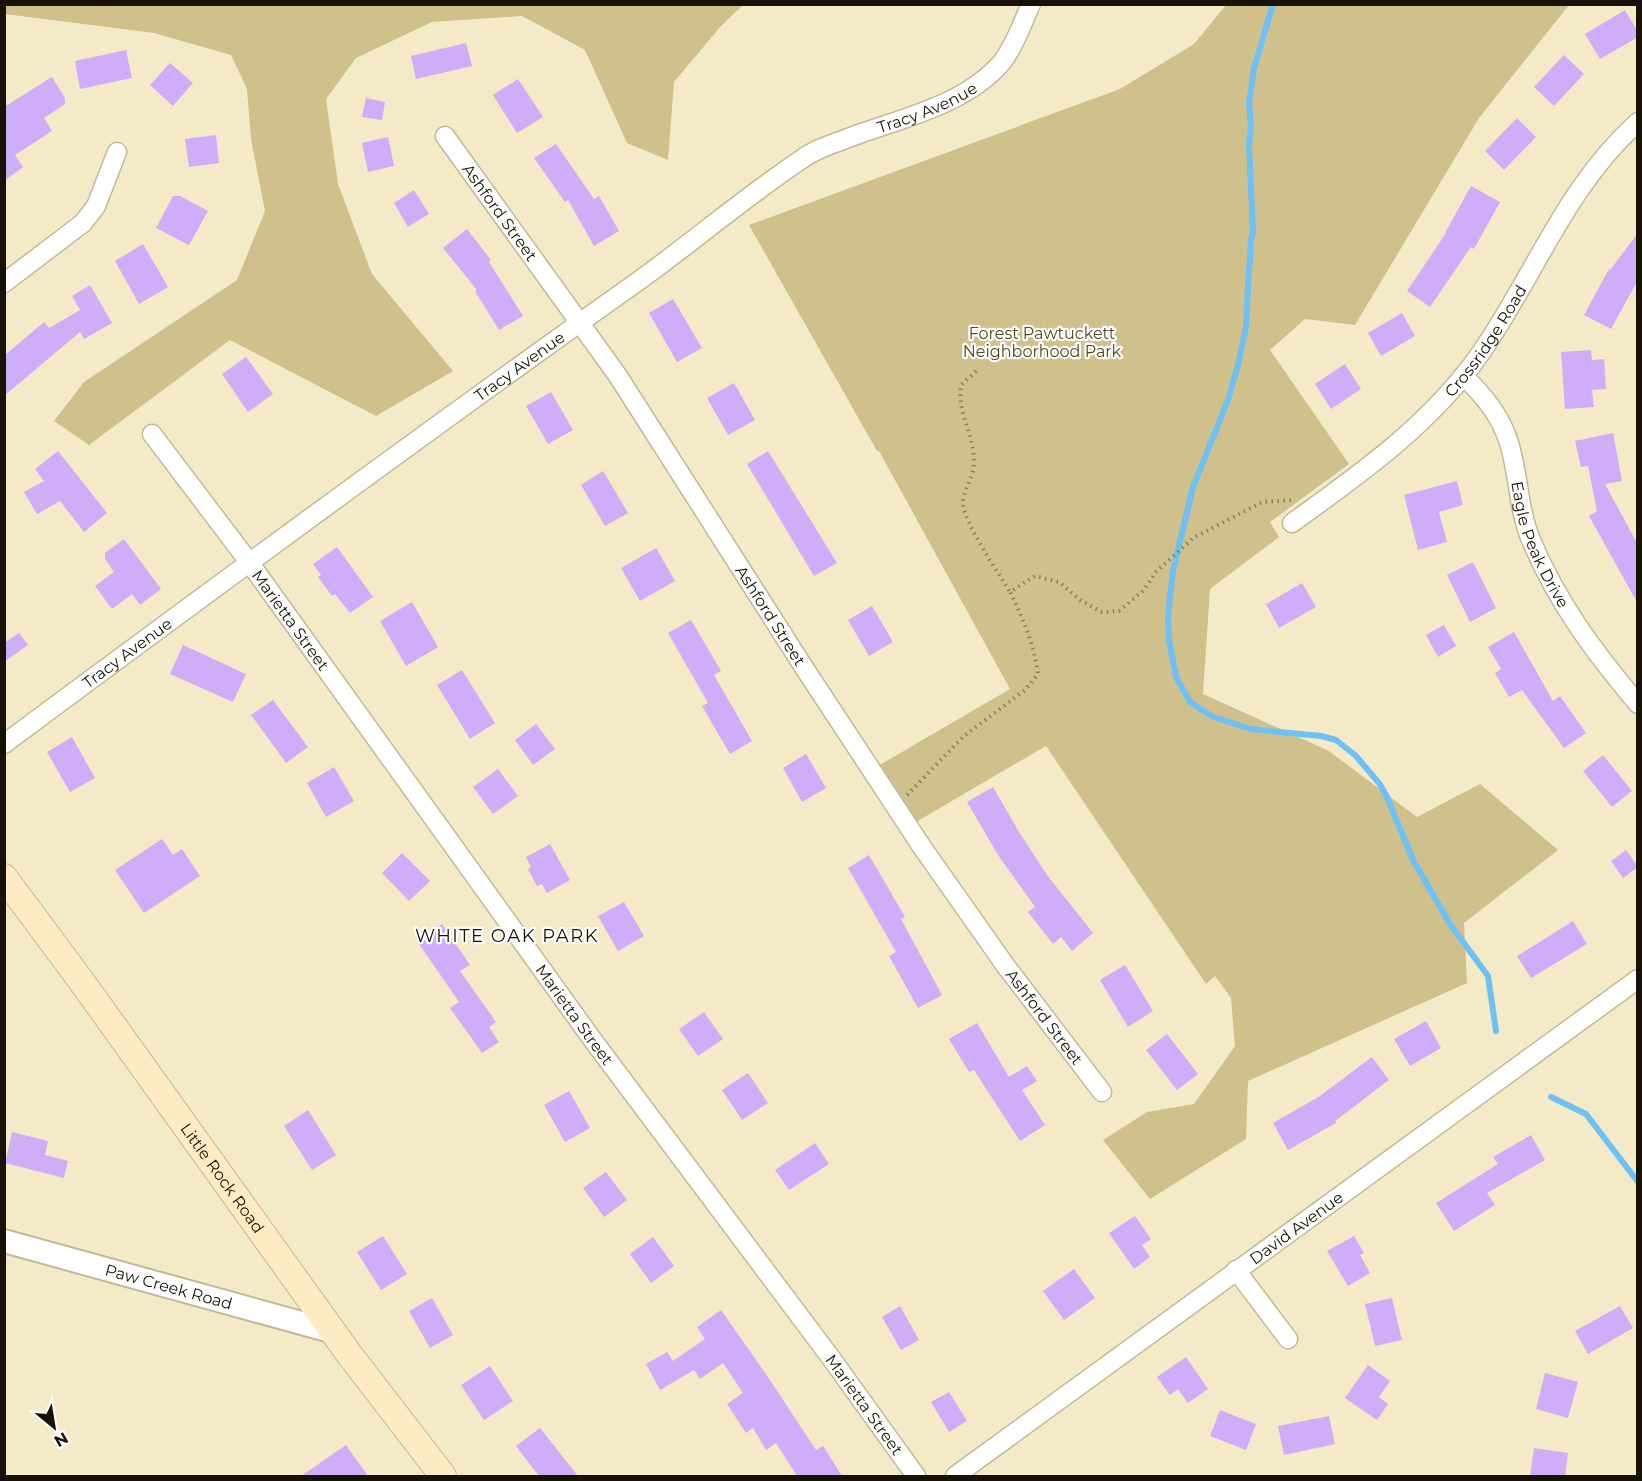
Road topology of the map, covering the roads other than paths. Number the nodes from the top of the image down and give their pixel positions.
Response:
1 (1031, 4) edge
2 (1638, 122) edge
3 (445, 136) dead end
4 (117, 152) dead end
5 (4, 283) edge
6 (580, 321) junction
7 (1463, 376) junction
8 (152, 434) dead end
9 (1292, 523) dead end
10 (249, 562) junction
11 (1638, 704) edge
12 (4, 744) edge
13 (4, 877) edge
14 (1638, 979) edge
15 (1102, 1092) dead end
16 (4, 1241) edge
17 (1236, 1270) junction
18 (334, 1332) junction
19 (1288, 1338) dead end
20 (443, 1476) edge
21 (916, 1476) edge
22 (955, 1476) edge

1 - 6 street, Tracy Avenue
2 - 7 street, Crossridge Road
3 - 6 street, Ashford Street
4 - 5 street
6 - 10 street, Tracy Avenue
6 - 15 street, Ashford Street
7 - 9 street, Crossridge Road
7 - 11 street, Eagle Peak Drive
8 - 10 street, Marietta Street
10 - 12 street, Tracy Avenue
10 - 21 street, Marietta Street
13 - 18 main road, Little Rock Road
14 - 17 street, David Avenue
16 - 18 street, Paw Creek Road
17 - 19 street
17 - 22 street, David Avenue
18 - 20 main road, Little Rock Road

